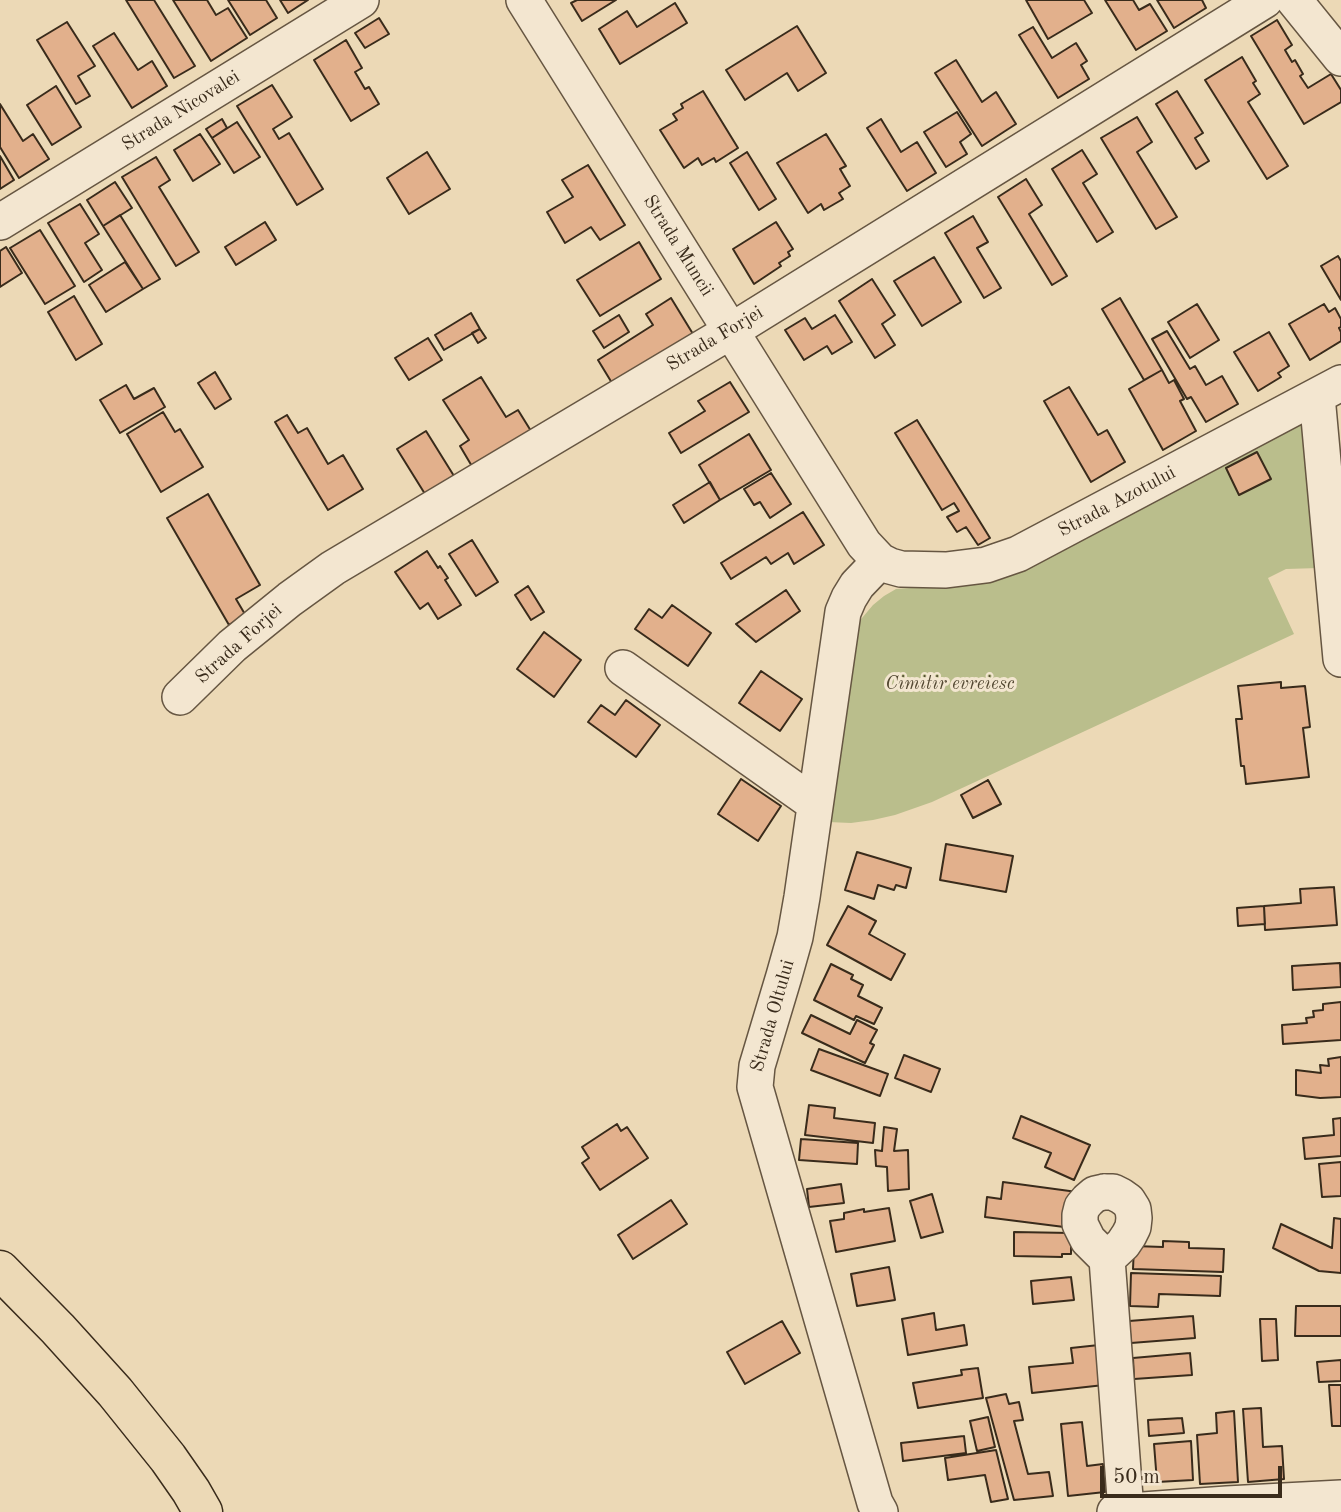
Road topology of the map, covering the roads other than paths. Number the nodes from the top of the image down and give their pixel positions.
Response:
1 (362, 0) edge
2 (524, 0) edge
3 (1265, 0) edge
4 (1294, 0) edge
5 (1341, 58) edge
6 (0, 222) edge
7 (731, 331) junction
8 (1329, 389) edge
9 (880, 561) junction
10 (1341, 659) edge
11 (623, 668) dead end
12 (180, 698) dead end
13 (815, 804) junction
14 (1107, 1259) dead end
15 (0, 1270) edge
16 (1341, 1498) edge
17 (1126, 1511) edge
18 (203, 1512) edge
19 (880, 1512) edge
20 (1115, 1512) edge

1 - 6 street, Strada Nicovalei
2 - 7 street, Strada Muncii
3 - 7 street, Strada Forjei
4 - 5 street
7 - 9 street, Strada Muncii
7 - 12 street, Strada Forjei
8 - 9 street, Strada Azotului
8 - 10 street
9 - 13 street, Strada Oltului
11 - 13 street
13 - 19 street, Strada Oltului
14 - 17 street
15 - 18 highway
16 - 17 street
17 - 20 street

